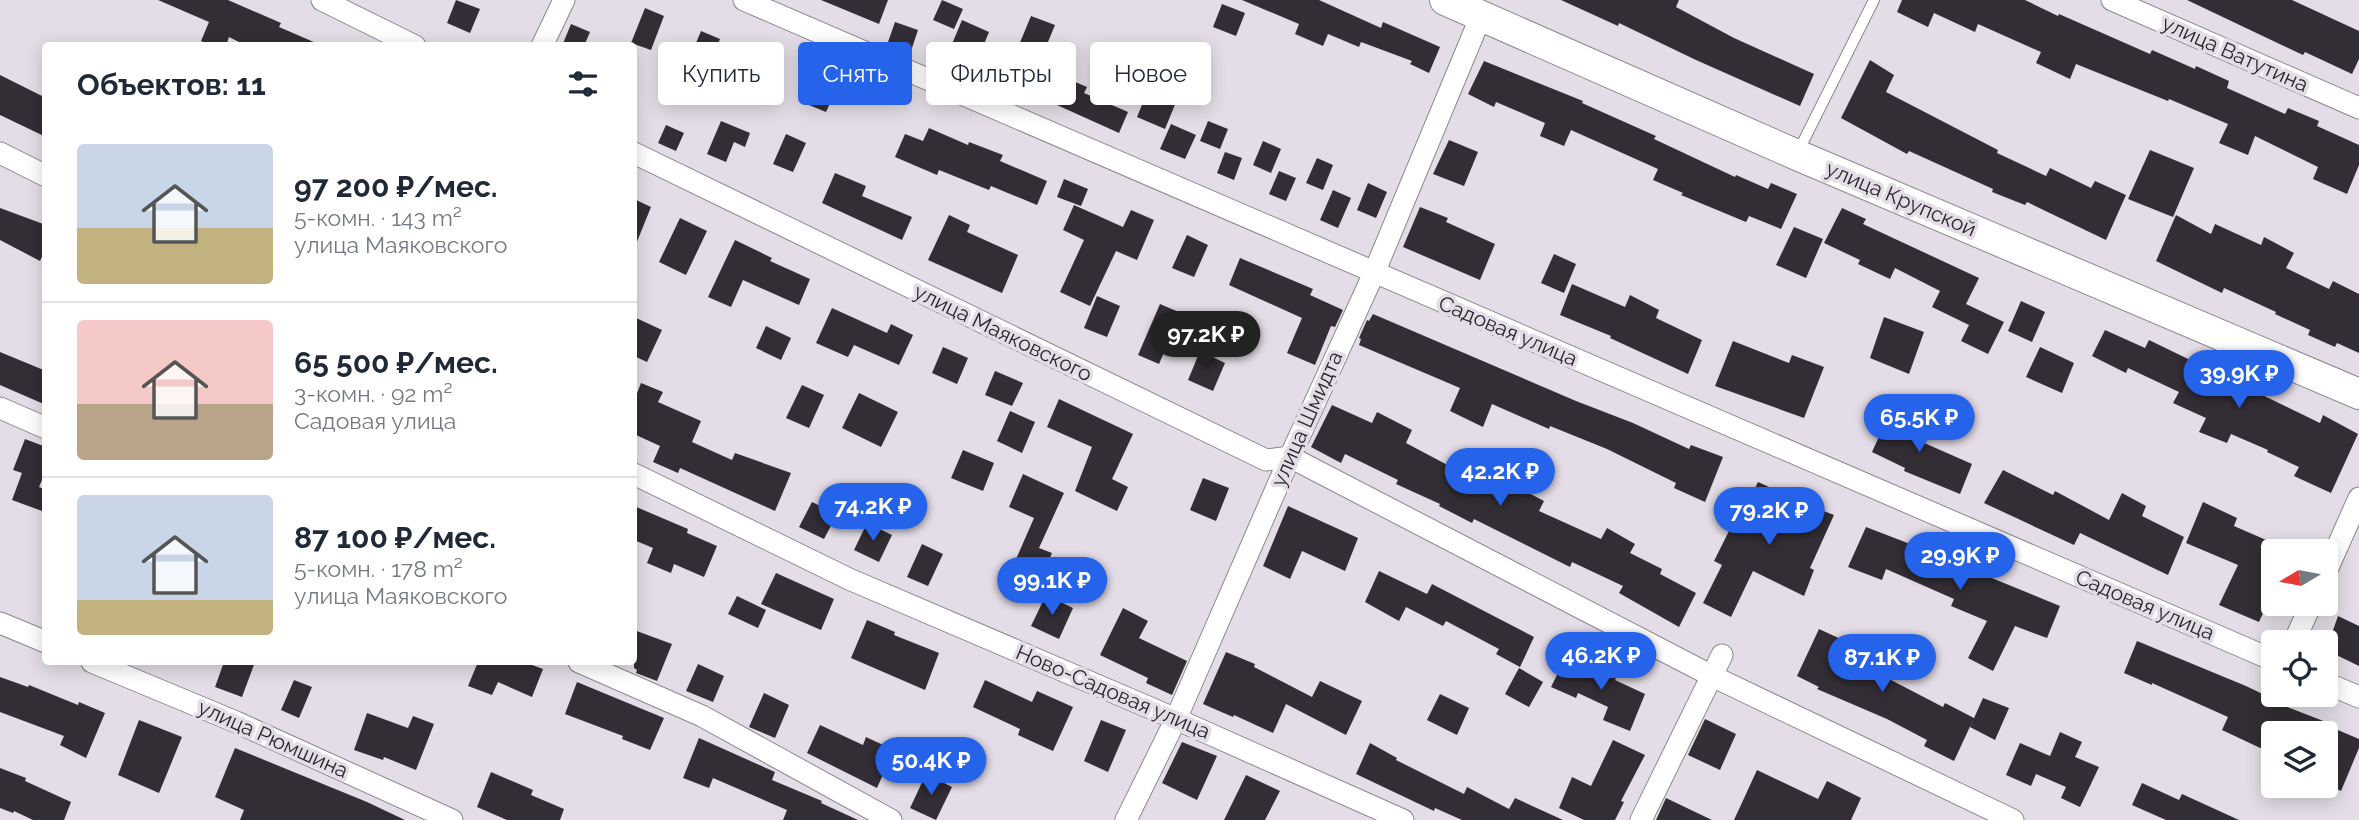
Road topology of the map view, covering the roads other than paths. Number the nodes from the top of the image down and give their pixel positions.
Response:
1 (322, 0) edge
2 (564, 0) edge
3 (744, 0) edge
4 (1445, 0) edge
5 (1874, 0) edge
6 (2112, 0) edge
7 (1481, 16) junction
8 (407, 42) edge
9 (544, 42) edge
10 (2359, 108) edge
11 (0, 153) edge
12 (637, 154) edge
13 (1797, 155) junction
14 (42, 174) edge
15 (1374, 273) junction
16 (2359, 394) edge
17 (0, 408) edge
18 (42, 426) edge
19 (1290, 457) junction
20 (637, 475) edge
21 (2359, 498) edge
22 (2338, 545) edge
23 (0, 623) edge
24 (42, 640) edge
25 (1722, 655) dead end
26 (2261, 655) edge
27 (99, 665) edge
28 (586, 665) edge
29 (1712, 676) junction
30 (2338, 688) edge
31 (2359, 697) edge
32 (1176, 719) junction
33 (452, 820) edge
34 (891, 820) edge
35 (1126, 820) edge
36 (1404, 820) edge
37 (1641, 820) edge
38 (2013, 820) edge

1 - 8 street
2 - 9 street
3 - 15 street, Садовая улица
4 - 7 main road, улица Крупской
5 - 13 lane
6 - 10 street, улица Ватутина
7 - 13 main road, улица Крупской
7 - 15 street, улица Шмидта
11 - 14 street
12 - 19 street, улица Маяковского
13 - 16 main road, улица Крупской
15 - 19 street, улица Шмидта
15 - 26 street, Садовая улица
17 - 18 street
19 - 29 street, улица Маяковского
19 - 32 street, улица Шмидта
20 - 32 street, Ново-Садовая улица
21 - 22 street
23 - 24 street
25 - 29 street
27 - 33 street, улица Рюмшина
28 - 34 street
29 - 37 street
29 - 38 street, улица Маяковского
30 - 31 street
32 - 35 street, улица Шмидта
32 - 36 street, Ново-Садовая улица

